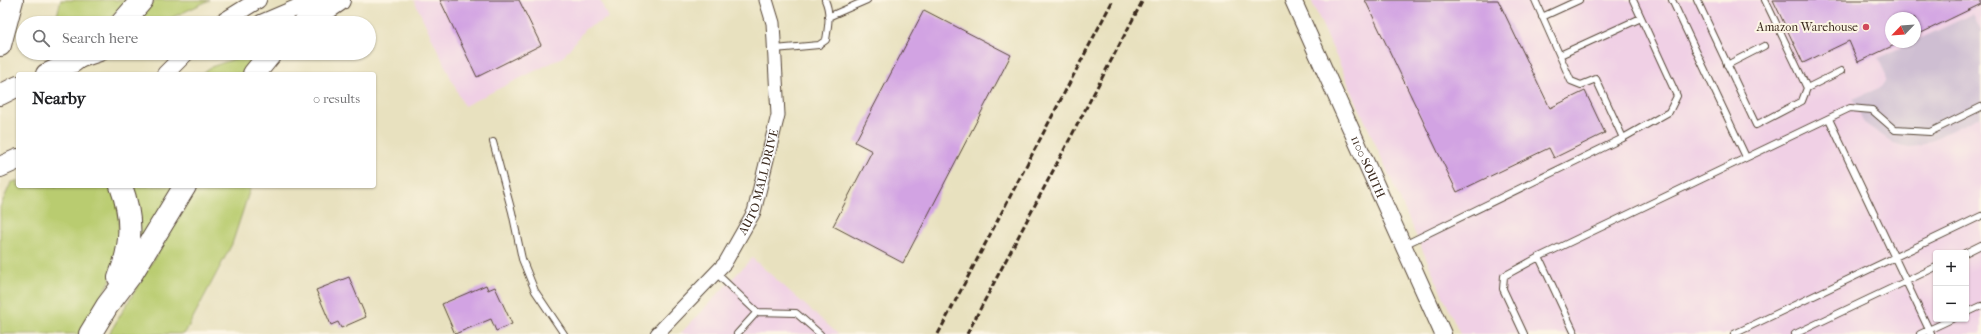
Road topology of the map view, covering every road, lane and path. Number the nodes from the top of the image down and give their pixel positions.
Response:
1 (12, 0) edge
2 (142, 0) edge
3 (258, 0) edge
4 (315, 0) edge
5 (339, 0) edge
6 (766, 0) edge
7 (825, 0) edge
8 (867, 0) edge
9 (1293, 0) edge
10 (1535, 0) edge
11 (1579, 0) edge
12 (1633, 0) edge
13 (1672, 0) edge
14 (1697, 0) edge
15 (1765, 0) edge
16 (128, 16) edge
17 (232, 16) edge
18 (277, 16) edge
19 (315, 16) edge
20 (828, 17) junction
21 (1542, 17) junction
22 (1641, 18) junction
23 (0, 45) edge
24 (1764, 46) dead end
25 (775, 49) junction
26 (1560, 55) junction
27 (80, 60) edge
28 (179, 60) edge
29 (265, 60) edge
30 (65, 65) edge
31 (1727, 65) junction
32 (1841, 71) dead end
33 (167, 72) edge
34 (256, 72) edge
35 (16, 87) edge
36 (1808, 88) junction
37 (0, 95) edge
38 (1981, 107) edge
39 (1829, 119) junction
40 (1623, 138) junction
41 (493, 142) dead end
42 (1746, 157) junction
43 (16, 160) edge
44 (0, 167) edge
45 (122, 188) edge
46 (184, 188) edge
47 (1981, 216) edge
48 (1403, 246) junction
49 (1981, 246) edge
50 (1969, 251) edge
51 (1539, 257) junction
52 (1894, 258) junction
53 (1933, 268) edge
54 (716, 273) junction
55 (1906, 282) junction
56 (107, 306) junction
57 (1981, 306) edge
58 (757, 312) junction
59 (1969, 312) edge
60 (1947, 322) edge
61 (1930, 332) edge
62 (90, 334) edge
63 (564, 334) edge
64 (657, 334) edge
65 (736, 334) edge
66 (820, 334) edge
67 (1443, 334) edge
68 (1524, 334) edge
69 (1575, 334) edge
70 (1734, 334) edge
71 (1795, 334) edge
72 (1920, 334) edge

1 - 23 highway
2 - 16 highway
3 - 17 street
4 - 18 street
5 - 19 highway
6 - 25 street, AUTO MALL DRIVE
7 - 20 lane
8 - 20 lane
9 - 48 street, 1100 SOUTH
10 - 21 lane
11 - 21 lane
12 - 22 lane
13 - 42 lane
14 - 31 lane
15 - 36 lane
20 - 25 lane
21 - 26 lane
22 - 26 lane
22 - 40 lane
24 - 31 lane
25 - 54 street, AUTO MALL DRIVE
26 - 40 lane
27 - 30 street
28 - 33 street
29 - 34 highway
31 - 36 lane
32 - 36 lane
35 - 37 main road
38 - 39 lane
39 - 42 lane
39 - 52 lane
40 - 48 lane
41 - 63 lane
42 - 51 lane
43 - 44 main road
45 - 56 highway
46 - 56 highway
47 - 52 lane
48 - 67 street, 1100 SOUTH
49 - 50 lane
51 - 68 lane
51 - 69 lane
52 - 55 lane
52 - 70 lane
53 - 55 lane
54 - 58 lane
54 - 64 street, AUTO MALL DRIVE
55 - 61 lane
55 - 71 lane
56 - 62 highway
57 - 59 lane
58 - 65 lane
58 - 66 lane
60 - 61 lane
61 - 72 lane

